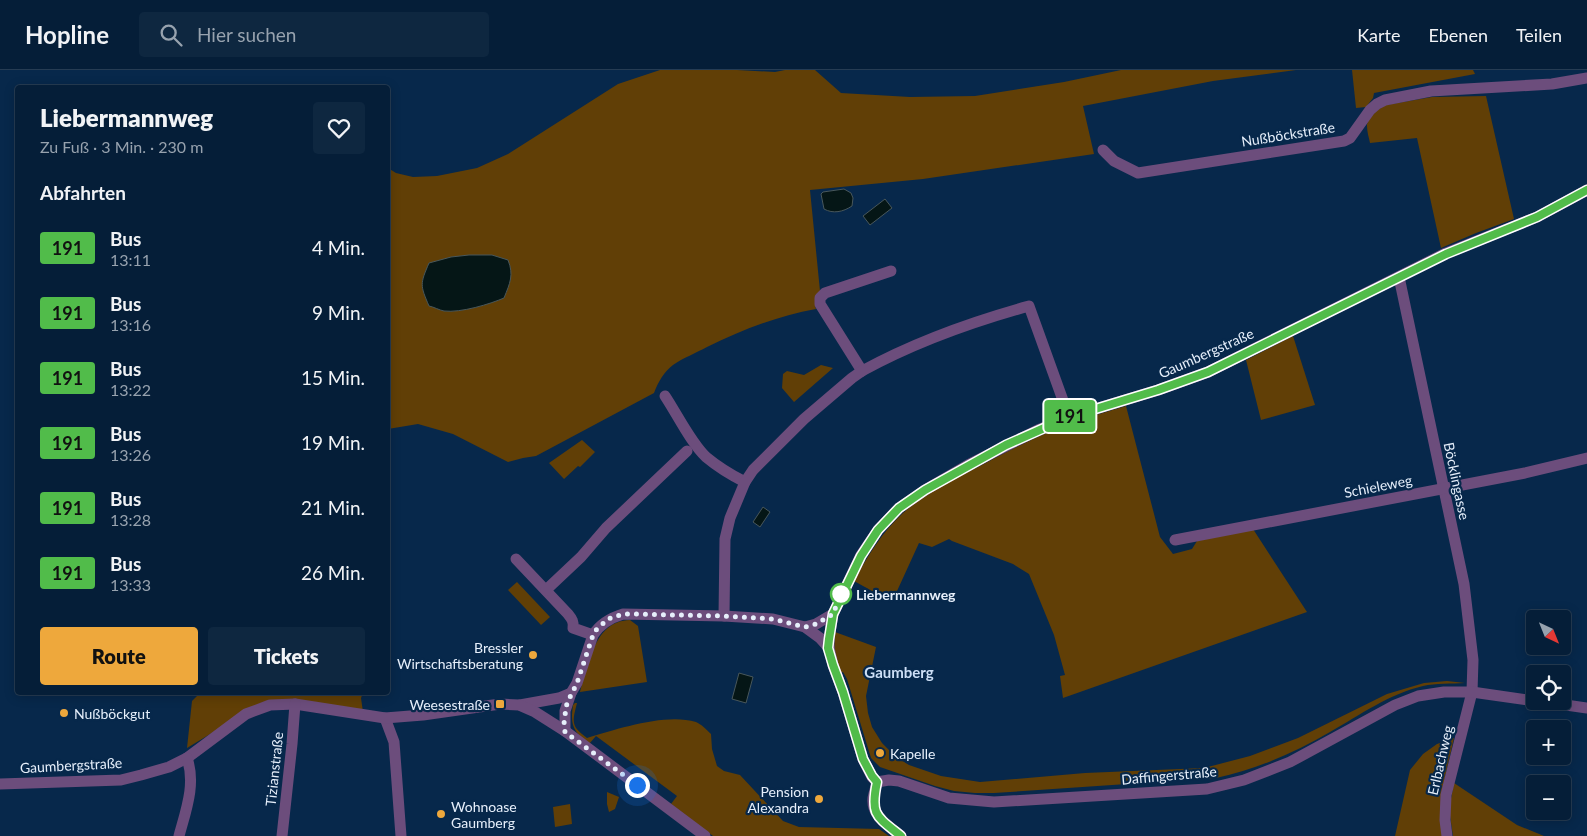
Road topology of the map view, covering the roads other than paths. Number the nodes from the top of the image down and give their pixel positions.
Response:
1 (1587, 78) edge
2 (1103, 150) dead end
3 (1587, 190) edge
4 (891, 271) dead end
5 (1400, 277) junction
6 (862, 371) junction
7 (665, 396) dead end
8 (1069, 417) junction
9 (687, 451) dead end
10 (1587, 458) edge
11 (745, 482) junction
12 (1443, 489) junction
13 (1174, 540) dead end
14 (516, 559) dead end
15 (546, 590) junction
16 (833, 614) junction
17 (724, 616) junction
18 (805, 627) junction
19 (593, 635) junction
20 (828, 648) junction
21 (1472, 692) junction
22 (571, 693) junction
23 (1526, 700) edge
24 (295, 704) junction
25 (519, 704) junction
26 (1571, 706) edge
27 (1587, 708) edge
28 (384, 718) junction
29 (565, 732) junction
30 (188, 758) junction
31 (877, 782) junction
32 (0, 784) edge
33 (179, 836) edge
34 (282, 836) edge
35 (401, 836) edge
36 (705, 836) edge
37 (901, 836) edge
38 (1447, 836) edge

1 - 2 street, Nußböckstraße
3 - 5 street, Gaumbergstraße
4 - 6 street
5 - 8 street, Gaumbergstraße
5 - 12 street, Böcklingasse
6 - 8 street
6 - 11 street
7 - 11 street
8 - 16 street, Gaumbergstraße
9 - 15 street
10 - 12 street, Schieleweg
11 - 17 street
12 - 13 street, Schieleweg
12 - 21 street, Böcklingasse
14 - 15 street
15 - 19 street
16 - 18 street
16 - 20 street, Gaumbergstraße
17 - 18 street
17 - 19 street
18 - 20 street
19 - 22 street
20 - 31 street, Gaumbergstraße
21 - 23 street, Daffingerstraße
21 - 31 street, Daffingerstraße
21 - 38 street, Erlbachweg
22 - 25 street
22 - 29 street
24 - 28 street, Gaumbergstraße
24 - 30 street, Gaumbergstraße
24 - 34 street, Tizianstraße
25 - 28 street, Gaumbergstraße
25 - 29 street
26 - 27 street, Daffingerstraße
28 - 35 street
29 - 36 street
30 - 32 street, Gaumbergstraße
30 - 33 street
31 - 37 street

